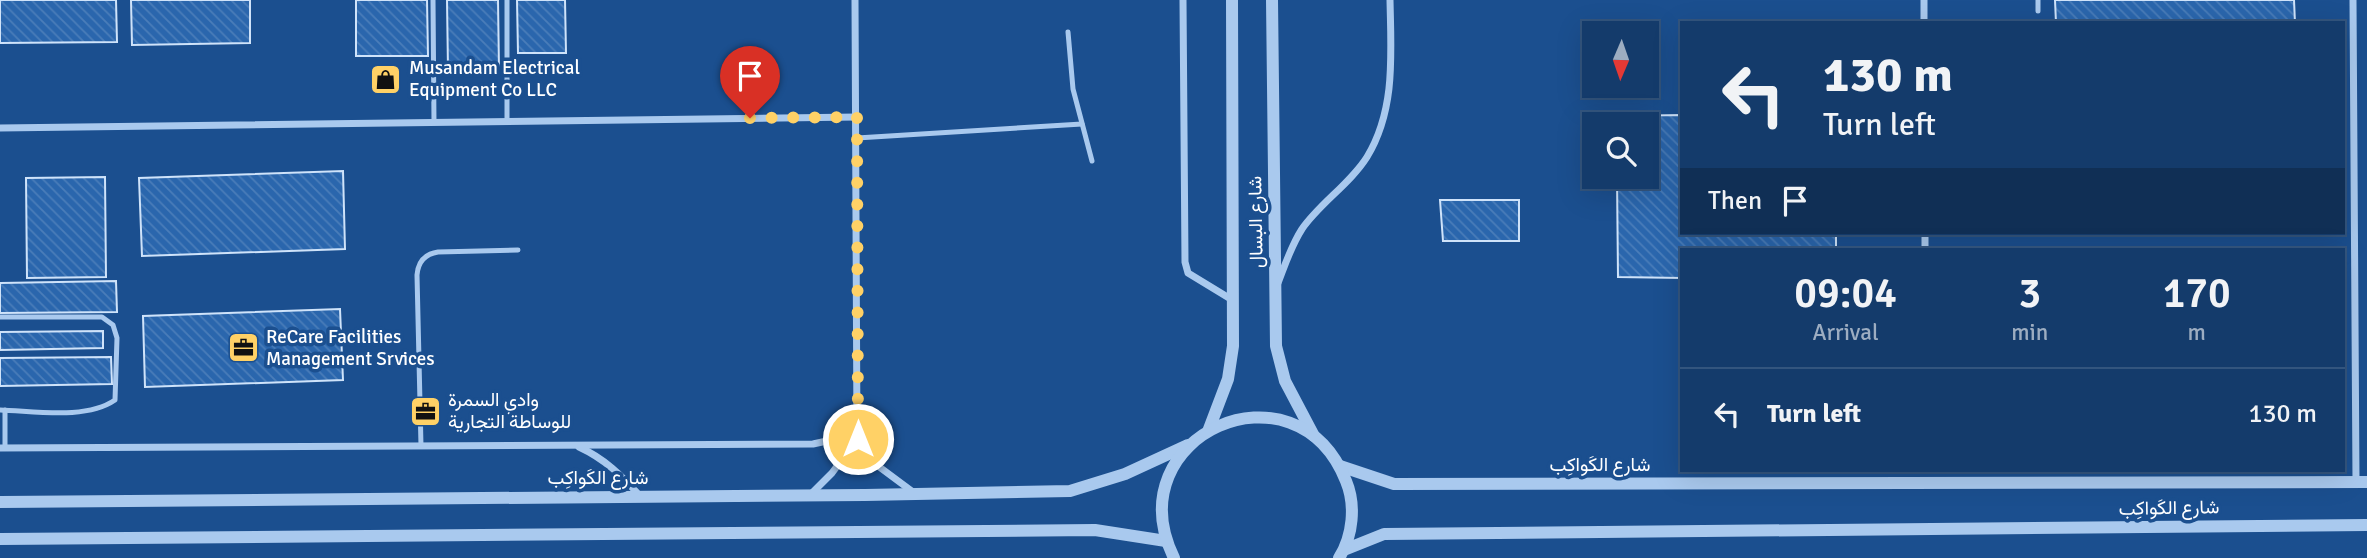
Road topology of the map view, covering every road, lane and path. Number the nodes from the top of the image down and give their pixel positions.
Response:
1 (433, 0) edge
2 (507, 0) edge
3 (855, 0) edge
4 (1183, 0) edge
5 (1232, 0) edge
6 (1272, 0) edge
7 (1390, 0) edge
8 (1924, 0) edge
9 (2038, 0) edge
10 (2353, 0) edge
11 (2038, 11) dead end
12 (1924, 21) edge
13 (1068, 32) dead end
14 (857, 117) junction
15 (507, 121) junction
16 (434, 122) junction
17 (1082, 124) junction
18 (0, 128) edge
19 (857, 138) junction
20 (1092, 161) dead end
21 (518, 250) dead end
22 (1276, 290) junction
23 (1234, 301) junction
24 (0, 317) edge
25 (3, 410) edge
26 (2367, 420) edge
27 (2356, 421) junction
28 (858, 426) junction
29 (1209, 429) junction
30 (1314, 436) junction
31 (858, 439) junction
32 (573, 445) junction
33 (1188, 445) junction
34 (421, 446) junction
35 (2, 448) edge
36 (1340, 466) junction
37 (1927, 477) edge
38 (2361, 482) edge
39 (917, 494) junction
40 (640, 496) junction
41 (809, 496) junction
42 (0, 502) edge
43 (2367, 525) edge
44 (0, 539) edge
45 (1166, 541) junction
46 (1341, 554) edge
47 (1174, 558) edge

1 - 16 lane
2 - 15 lane
3 - 14 street
4 - 23 street
5 - 23 street, شارع البسال
6 - 22 street, شارع البسال
7 - 22 street
8 - 12 street
9 - 11 lane
10 - 27 street
13 - 17 lane
14 - 15 street
14 - 19 street
15 - 16 street
16 - 18 street
17 - 19 lane
17 - 20 lane
19 - 28 street
21 - 34 lane
22 - 30 street, شارع البسال
23 - 29 street, شارع البسال
24 - 25 lane
25 - 35 lane
26 - 27 street
27 - 38 street
28 - 31 street
28 - 32 street
29 - 30 street
29 - 33 street
30 - 36 street
31 - 39 street
31 - 41 street
32 - 34 street
32 - 40 street
33 - 39 street, شارع الكَواكِب
33 - 45 street
34 - 35 street
36 - 37 street, شارع الكَواكِب
36 - 46 street
37 - 38 street, شارع الكَواكِب
39 - 41 street, شارع الكَواكِب
40 - 41 street, شارع الكَواكِب
40 - 42 street, شارع الكَواكِب
43 - 46 street, شارع الكَواكِب
44 - 45 street
45 - 47 street

